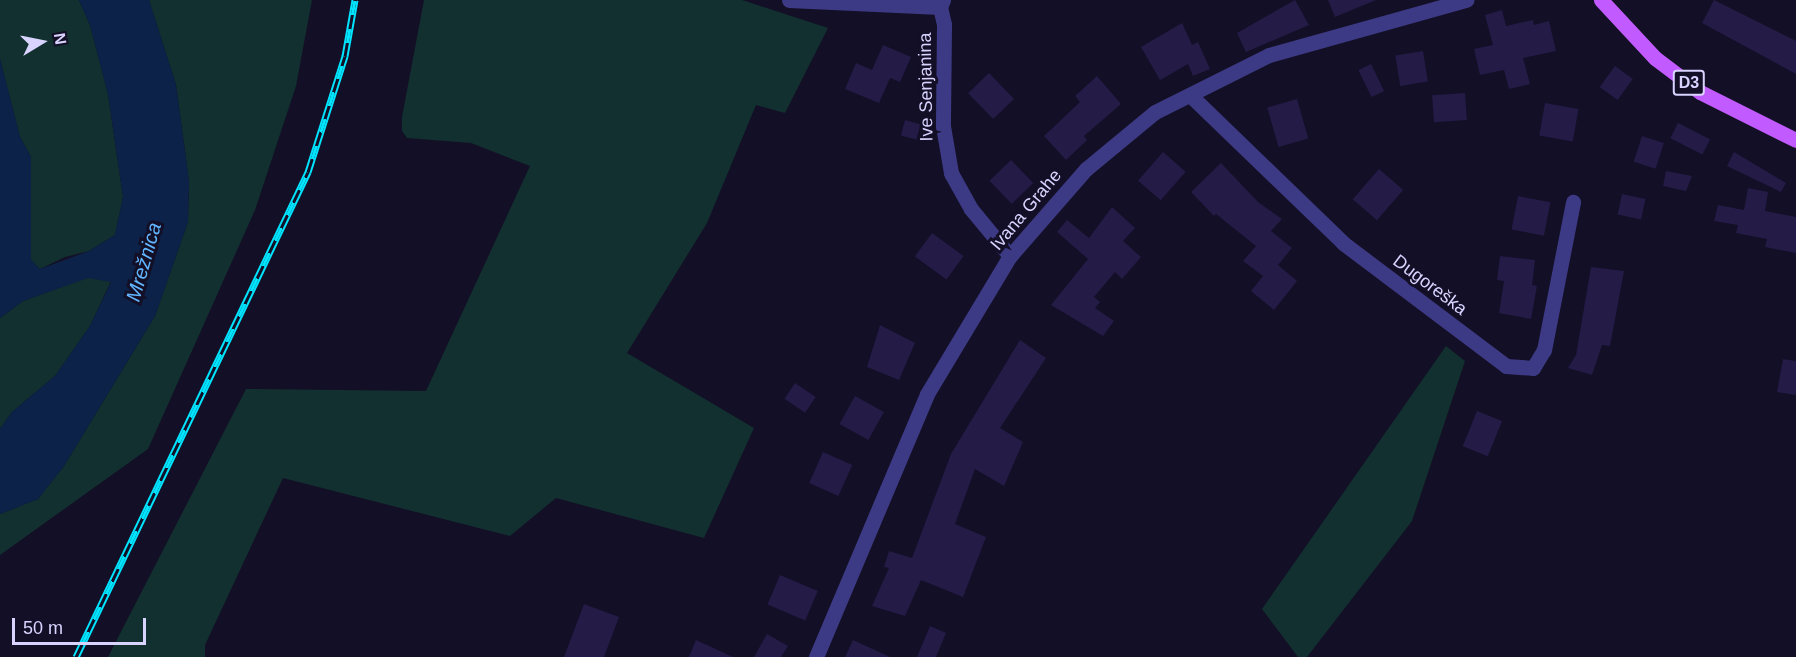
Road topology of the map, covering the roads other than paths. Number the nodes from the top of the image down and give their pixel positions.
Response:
1 (789, 0) edge
2 (1466, 0) edge
3 (1601, 0) edge
4 (942, 3) edge
5 (1190, 94) junction
6 (1796, 140) edge
7 (1574, 202) dead end
8 (1010, 256) junction
9 (816, 657) edge

1 - 4 street, Ive Senjanina
2 - 5 street, Ivana Grahe
3 - 6 main road, D3
4 - 8 street, Ive Senjanina
5 - 7 street, Dugoreška
5 - 8 street, Ivana Grahe
8 - 9 street, Ivana Grahe

